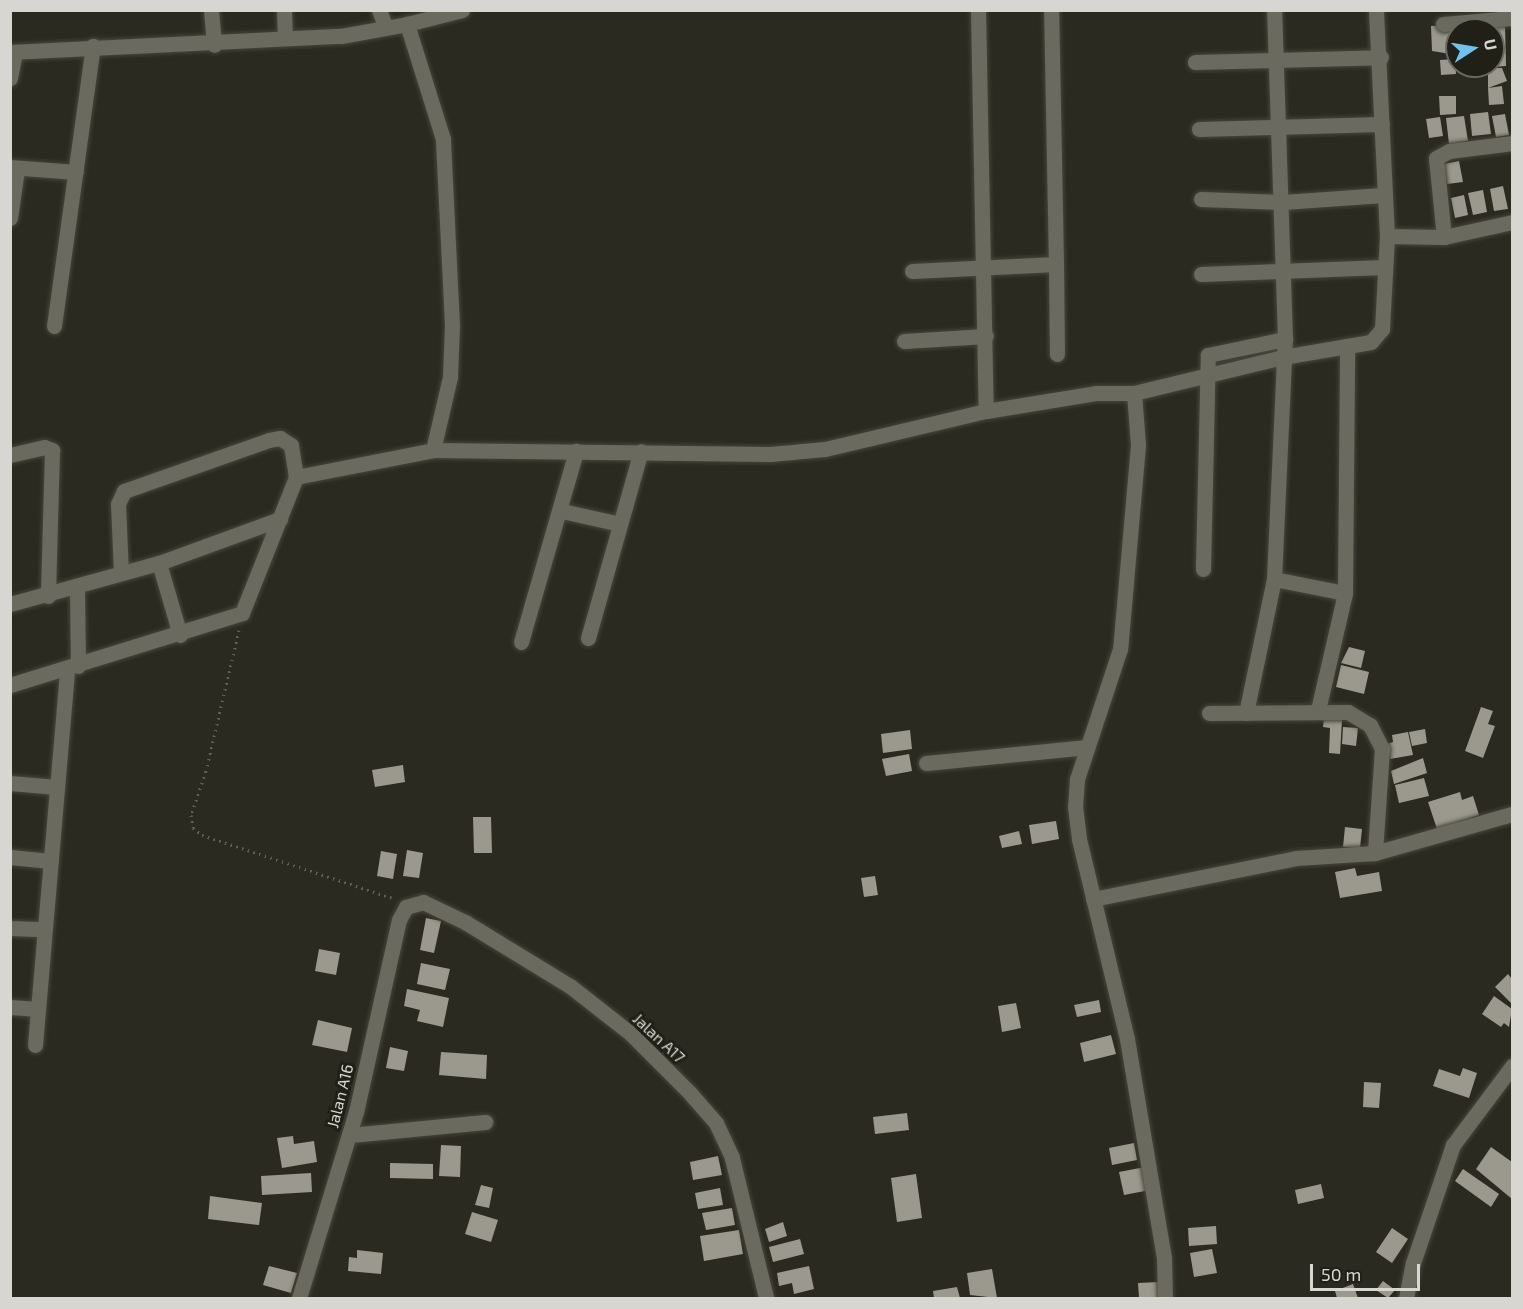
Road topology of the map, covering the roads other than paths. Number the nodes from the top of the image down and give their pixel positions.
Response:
1 (211, 10) edge
2 (284, 10) edge
3 (379, 10) edge
4 (462, 10) edge
5 (978, 10) edge
6 (1051, 10) edge
7 (1274, 10) edge
8 (1376, 10) edge
9 (1512, 18) edge
10 (407, 24) junction
11 (1443, 24) dead end
12 (386, 28) junction
13 (285, 36) junction
14 (213, 45) junction
15 (93, 46) junction
16 (13, 52) edge
17 (1382, 57) junction
18 (1277, 61) junction
19 (1195, 62) dead end
20 (10, 78) edge
21 (1382, 124) junction
22 (1199, 129) dead end
23 (1279, 129) junction
24 (1512, 142) edge
25 (14, 168) edge
26 (76, 172) junction
27 (1383, 195) junction
28 (1201, 199) dead end
29 (1283, 202) junction
30 (10, 218) edge
31 (1512, 222) edge
32 (1387, 236) junction
33 (1444, 237) junction
34 (1056, 264) junction
35 (1384, 267) junction
36 (985, 270) junction
37 (912, 272) dead end
38 (1284, 272) junction
39 (1201, 274) dead end
40 (54, 326) dead end
41 (986, 336) junction
42 (1285, 339) junction
43 (904, 341) dead end
44 (1347, 346) junction
45 (1057, 354) dead end
46 (1282, 357) junction
47 (1204, 378) junction
48 (1134, 393) junction
49 (986, 411) junction
50 (433, 450) junction
51 (576, 451) junction
52 (641, 452) junction
53 (10, 455) edge
54 (296, 477) junction
55 (562, 511) junction
56 (280, 519) junction
57 (620, 524) junction
58 (159, 563) junction
59 (1203, 569) dead end
60 (121, 573) junction
61 (1274, 579) junction
62 (77, 588) junction
63 (1345, 593) junction
64 (48, 596) junction
65 (10, 604) edge
66 (180, 634) junction
67 (588, 638) dead end
68 (521, 642) dead end
69 (73, 668) junction
70 (10, 685) edge
71 (1318, 710) junction
72 (1209, 713) dead end
73 (1246, 713) junction
74 (1087, 747) junction
75 (926, 763) dead end
76 (10, 783) edge
77 (57, 787) junction
78 (1512, 814) edge
79 (1375, 853) junction
80 (10, 857) edge
81 (51, 861) junction
82 (1093, 899) junction
83 (411, 904) joint
84 (10, 927) edge
85 (43, 929) junction
86 (10, 1007) edge
87 (38, 1009) junction
88 (35, 1044) dead end
89 (1512, 1066) edge
90 (485, 1122) dead end
91 (350, 1135) junction
92 (299, 1299) edge
93 (766, 1299) edge
94 (1165, 1299) edge
95 (1406, 1299) edge

1 - 14 street
2 - 13 street
3 - 12 street
4 - 10 street
5 - 36 street
6 - 34 street
7 - 18 street
8 - 17 street
9 - 11 street
10 - 12 street
10 - 50 street
12 - 13 street
13 - 14 street
14 - 15 street
15 - 16 street
15 - 26 street
16 - 20 street
17 - 18 street
17 - 21 street
18 - 19 street
18 - 23 street
21 - 23 street
21 - 27 street
22 - 23 street
23 - 29 street
24 - 33 street
25 - 26 street
25 - 30 street
26 - 40 street
27 - 29 street
27 - 32 street
28 - 29 street
29 - 38 street
31 - 33 street
32 - 33 street
32 - 35 street
34 - 36 street
34 - 45 street
35 - 38 street
35 - 44 street
36 - 37 street
36 - 41 street
38 - 39 street
38 - 42 street
41 - 43 street
41 - 49 street
42 - 46 street
42 - 47 street
44 - 46 street
44 - 63 street
46 - 47 street
46 - 61 street
47 - 48 street
47 - 59 street
48 - 49 street
48 - 74 street
49 - 52 street
50 - 51 street
50 - 54 street
51 - 52 street
51 - 55 street
52 - 57 street
53 - 64 street
54 - 56 street
54 - 60 street
55 - 57 street
55 - 68 street
56 - 58 street
56 - 66 street
57 - 67 street
58 - 60 street
58 - 66 street
60 - 62 street
61 - 63 street
61 - 73 street
62 - 64 street
62 - 69 street
63 - 71 street
64 - 65 street
66 - 69 street
69 - 70 street
69 - 77 street
71 - 73 street
71 - 79 street
72 - 73 street
74 - 75 street
74 - 82 street
76 - 77 street
77 - 81 street
78 - 79 street
79 - 82 street
80 - 81 street
81 - 85 street
82 - 94 street
83 - 91 street, Jalan A16
83 - 93 street, Jalan A17
84 - 85 street
85 - 87 street
86 - 87 street
87 - 88 street
89 - 95 street
90 - 91 street
91 - 92 street, Jalan A16

